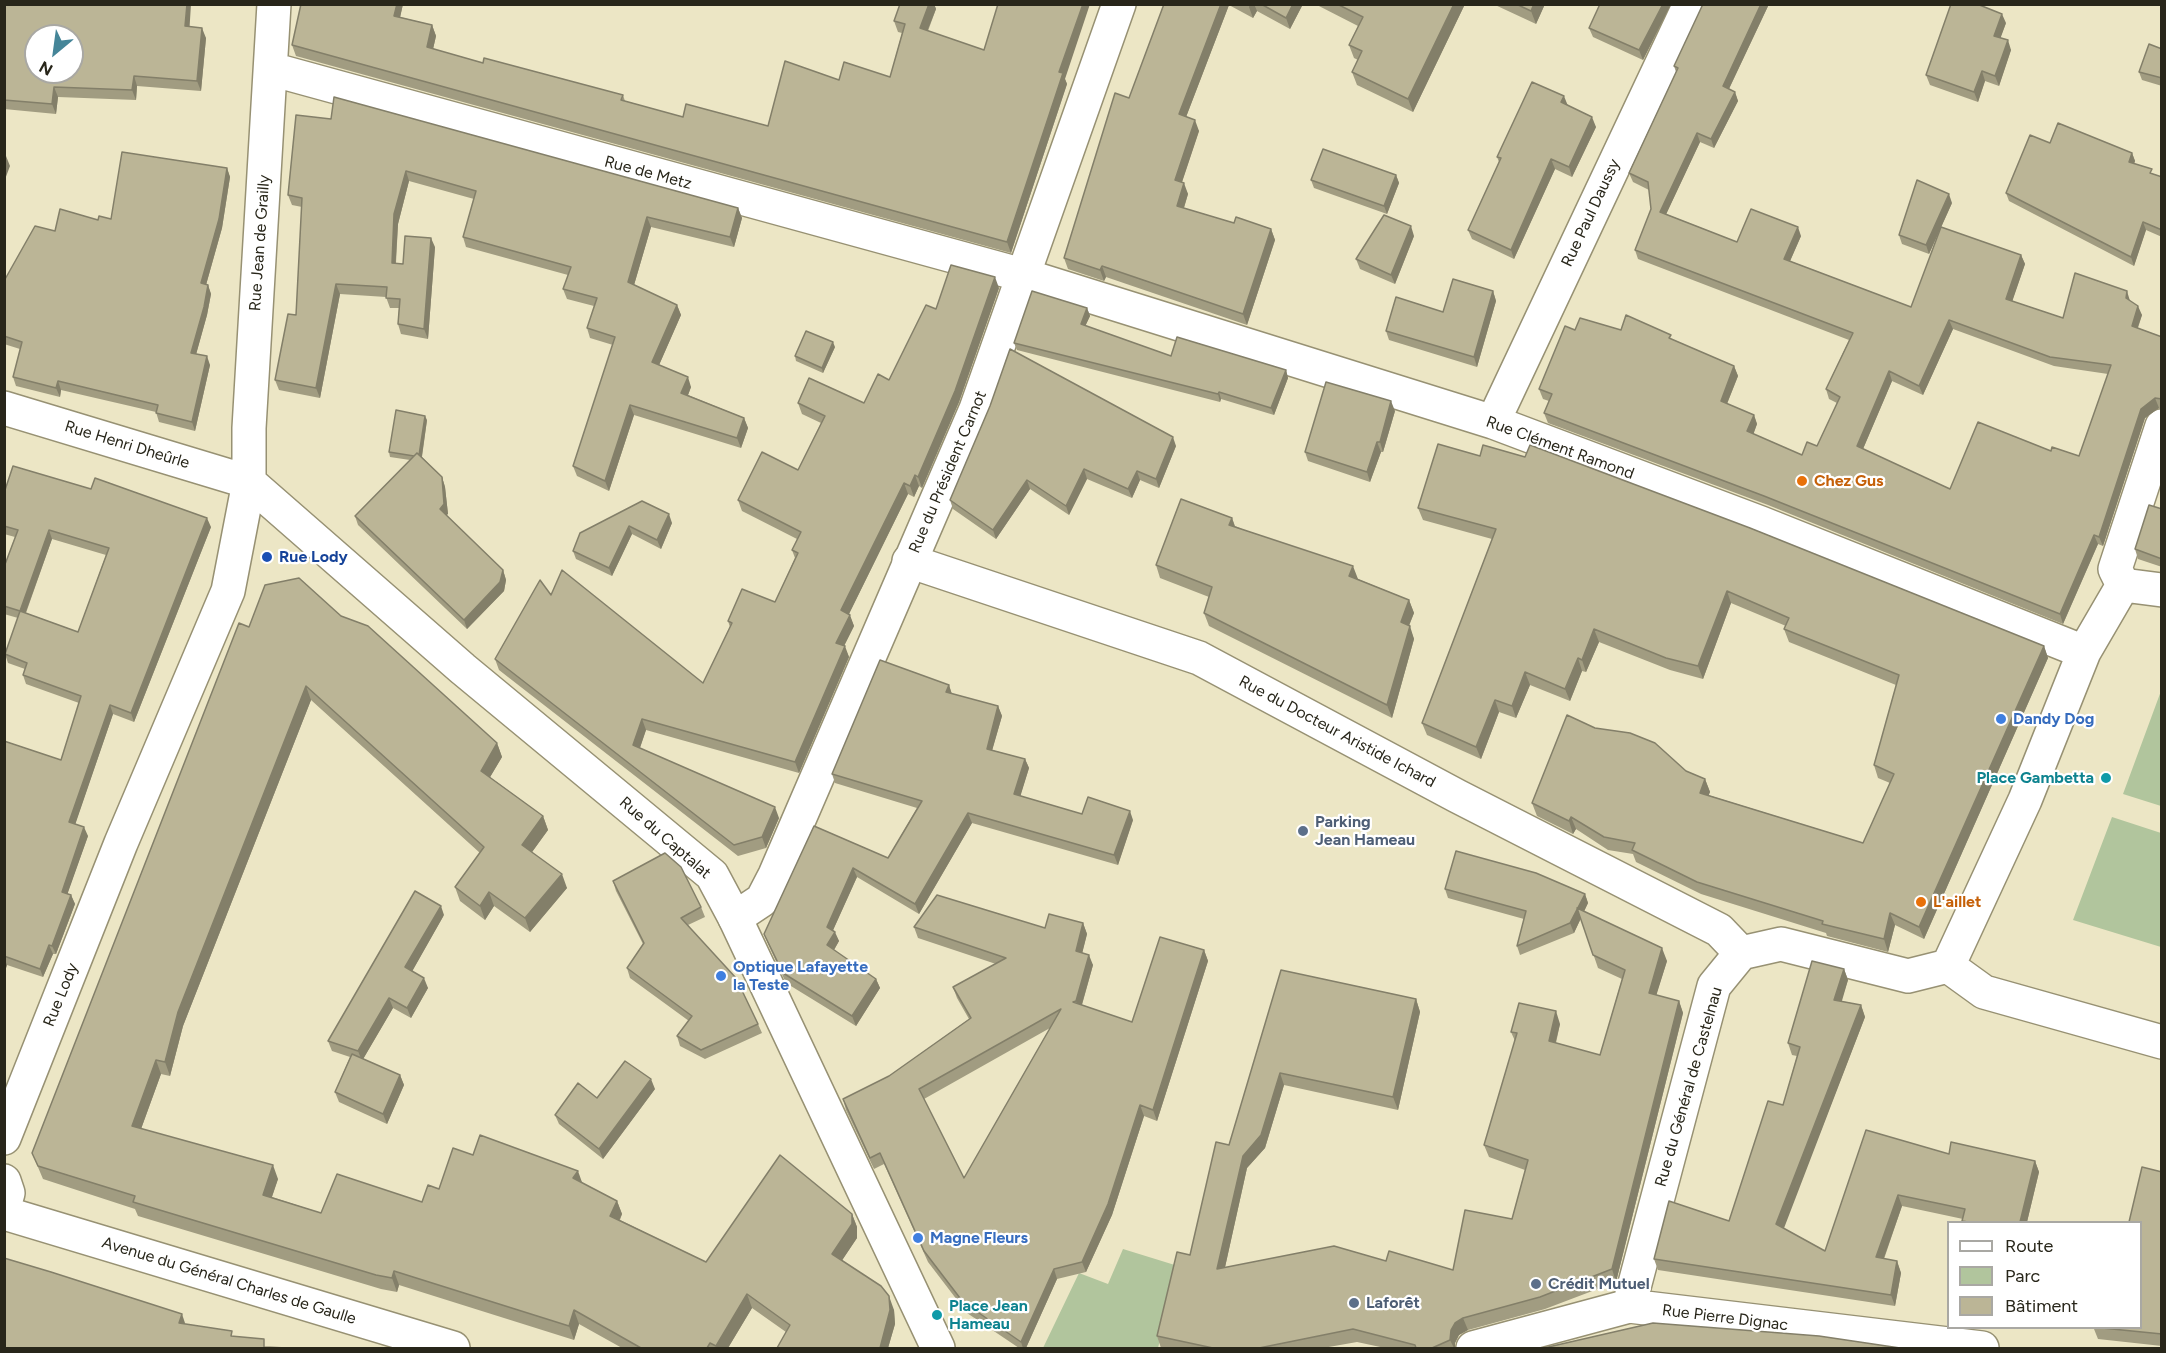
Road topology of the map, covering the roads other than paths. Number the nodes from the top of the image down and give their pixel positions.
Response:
1 (274, 4) edge
2 (1119, 4) edge
3 (1690, 4) edge
4 (271, 69) junction
5 (1026, 276) junction
6 (4, 408) edge
7 (1493, 422) junction
8 (2162, 426) edge
9 (249, 482) junction
10 (909, 561) junction
11 (2123, 585) junction
12 (2162, 590) edge
13 (2084, 652) junction
14 (735, 918) junction
15 (1741, 953) junction
16 (1948, 966) junction
17 (2162, 1042) edge
18 (4, 1138) edge
19 (4, 1181) edge
20 (4, 1207) edge
21 (4, 1213) edge
22 (1629, 1306) junction
23 (453, 1348) edge
24 (938, 1348) edge
25 (1473, 1348) edge
26 (1982, 1348) edge

1 - 4 street, Rue Jean de Grailly
2 - 5 street, Rue du Président Carnot
3 - 7 street, Rue Paul Daussy
4 - 5 street, Rue de Metz
4 - 9 street, Rue Jean de Grailly
5 - 7 street, Rue Clément Ramond
5 - 10 street, Rue du Président Carnot
6 - 9 street, Rue Henri Dheûrle
7 - 13 street, Rue Clément Ramond
8 - 11 street
9 - 14 street, Rue du Captalat
9 - 18 street, Rue Lody
10 - 14 street, Rue du Président Carnot
10 - 15 street, Rue du Docteur Aristide Ichard
11 - 12 street
11 - 13 street
13 - 16 street
14 - 24 street, Rue du Captalat
15 - 16 street
15 - 22 street, Rue du Général de Castelnau
16 - 17 street
19 - 20 street
21 - 23 street, Avenue du Général Charles de Gaulle
22 - 25 street, Rue Pierre Dignac
22 - 26 street, Rue Pierre Dignac

